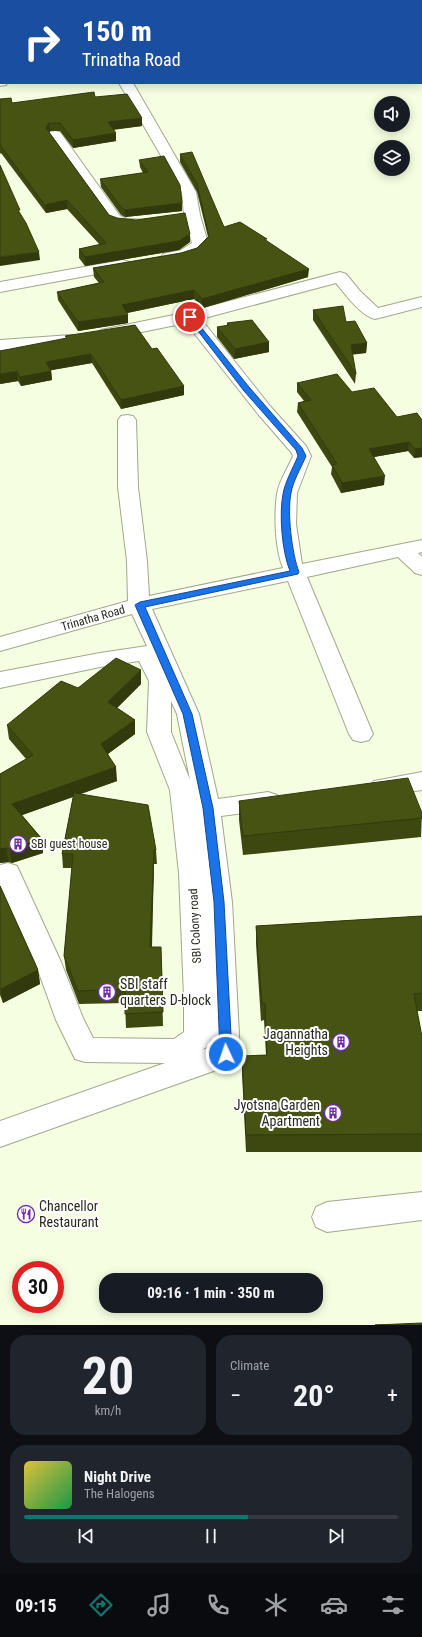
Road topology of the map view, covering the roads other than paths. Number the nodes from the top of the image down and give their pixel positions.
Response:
1 (127, 84) edge
2 (55, 135) edge
3 (192, 215) junction
4 (176, 217) edge
5 (152, 221) edge
6 (157, 259) edge
7 (134, 263) edge
8 (0, 287) edge
9 (422, 302) edge
10 (190, 317) junction
11 (0, 345) edge
12 (127, 420) dead end
13 (422, 546) edge
14 (402, 550) junction
15 (422, 568) edge
16 (295, 572) junction
17 (140, 605) junction
18 (0, 644) edge
19 (0, 680) edge
20 (361, 734) dead end
21 (422, 781) edge
22 (358, 790) edge
23 (287, 799) edge
24 (208, 808) junction
25 (0, 875) edge
26 (0, 1134) edge
27 (422, 1206) edge
28 (327, 1217) dead end

1 - 3 street
2 - 5 street
3 - 4 street
3 - 6 street
7 - 8 street
9 - 10 street
10 - 11 street
10 - 16 street
12 - 17 street
13 - 14 street, Trinatha Road
14 - 15 street
14 - 16 street, Trinatha Road
16 - 17 street, Trinatha Road
16 - 20 street
17 - 18 street, Trinatha Road
17 - 24 street
19 - 25 street, SBI Colony road
21 - 22 street
23 - 24 street
24 - 26 street
27 - 28 street

